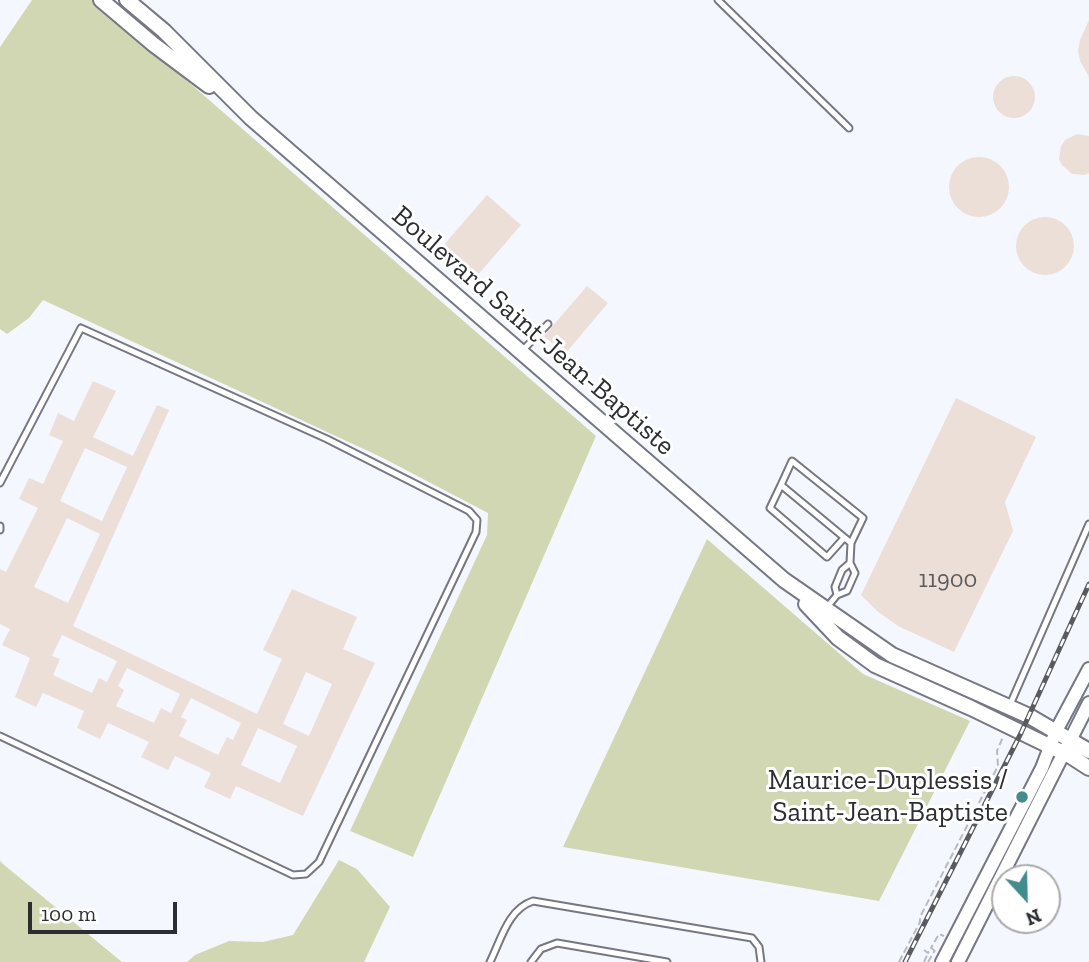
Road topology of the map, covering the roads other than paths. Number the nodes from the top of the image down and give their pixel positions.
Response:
1 (101, 0) edge
2 (127, 0) edge
3 (718, 0) edge
4 (251, 118) junction
5 (849, 128) dead end
6 (548, 324) dead end
7 (521, 352) junction
8 (0, 483) edge
9 (780, 485) junction
10 (1089, 524) edge
11 (844, 538) junction
12 (851, 543) junction
13 (850, 563) junction
14 (784, 580) junction
15 (837, 595) junction
16 (824, 609) junction
17 (1089, 669) edge
18 (1089, 703) edge
19 (1009, 707) junction
20 (1056, 731) junction
21 (0, 736) edge
22 (1070, 739) junction
23 (1049, 747) junction
24 (1089, 751) edge
25 (1063, 753) junction
26 (1089, 768) edge
27 (490, 962) edge
28 (531, 962) edge
29 (667, 962) edge
30 (761, 962) edge
31 (942, 962) edge
32 (958, 962) edge

1 - 4 main road, Boulevard Saint-Jean-Baptiste
2 - 4 main road, Boulevard Saint-Jean-Baptiste
3 - 5 lane
4 - 7 main road, Boulevard Saint-Jean-Baptiste
6 - 7 lane
7 - 14 main road, Boulevard Saint-Jean-Baptiste
8 - 21 lane
9 - 11 lane
9 - 11 lane
9 - 12 lane
10 - 19 lane
11 - 12 lane
12 - 13 lane
13 - 15 lane
13 - 15 lane
14 - 16 main road, Boulevard Saint-Jean-Baptiste
14 - 23 main road, Boulevard Saint-Jean-Baptiste
15 - 16 lane
16 - 19 main road, Boulevard Saint-Jean-Baptiste
17 - 20 street
18 - 22 street
19 - 20 main road, Boulevard Saint-Jean-Baptiste
20 - 22 main road, Boulevard Saint-Jean-Baptiste
20 - 23 street
22 - 24 main road, Boulevard Saint-Jean-Baptiste
22 - 25 street
23 - 25 main road, Boulevard Saint-Jean-Baptiste
23 - 31 street
25 - 26 main road, Boulevard Saint-Jean-Baptiste
25 - 32 street
27 - 30 lane
28 - 29 lane

